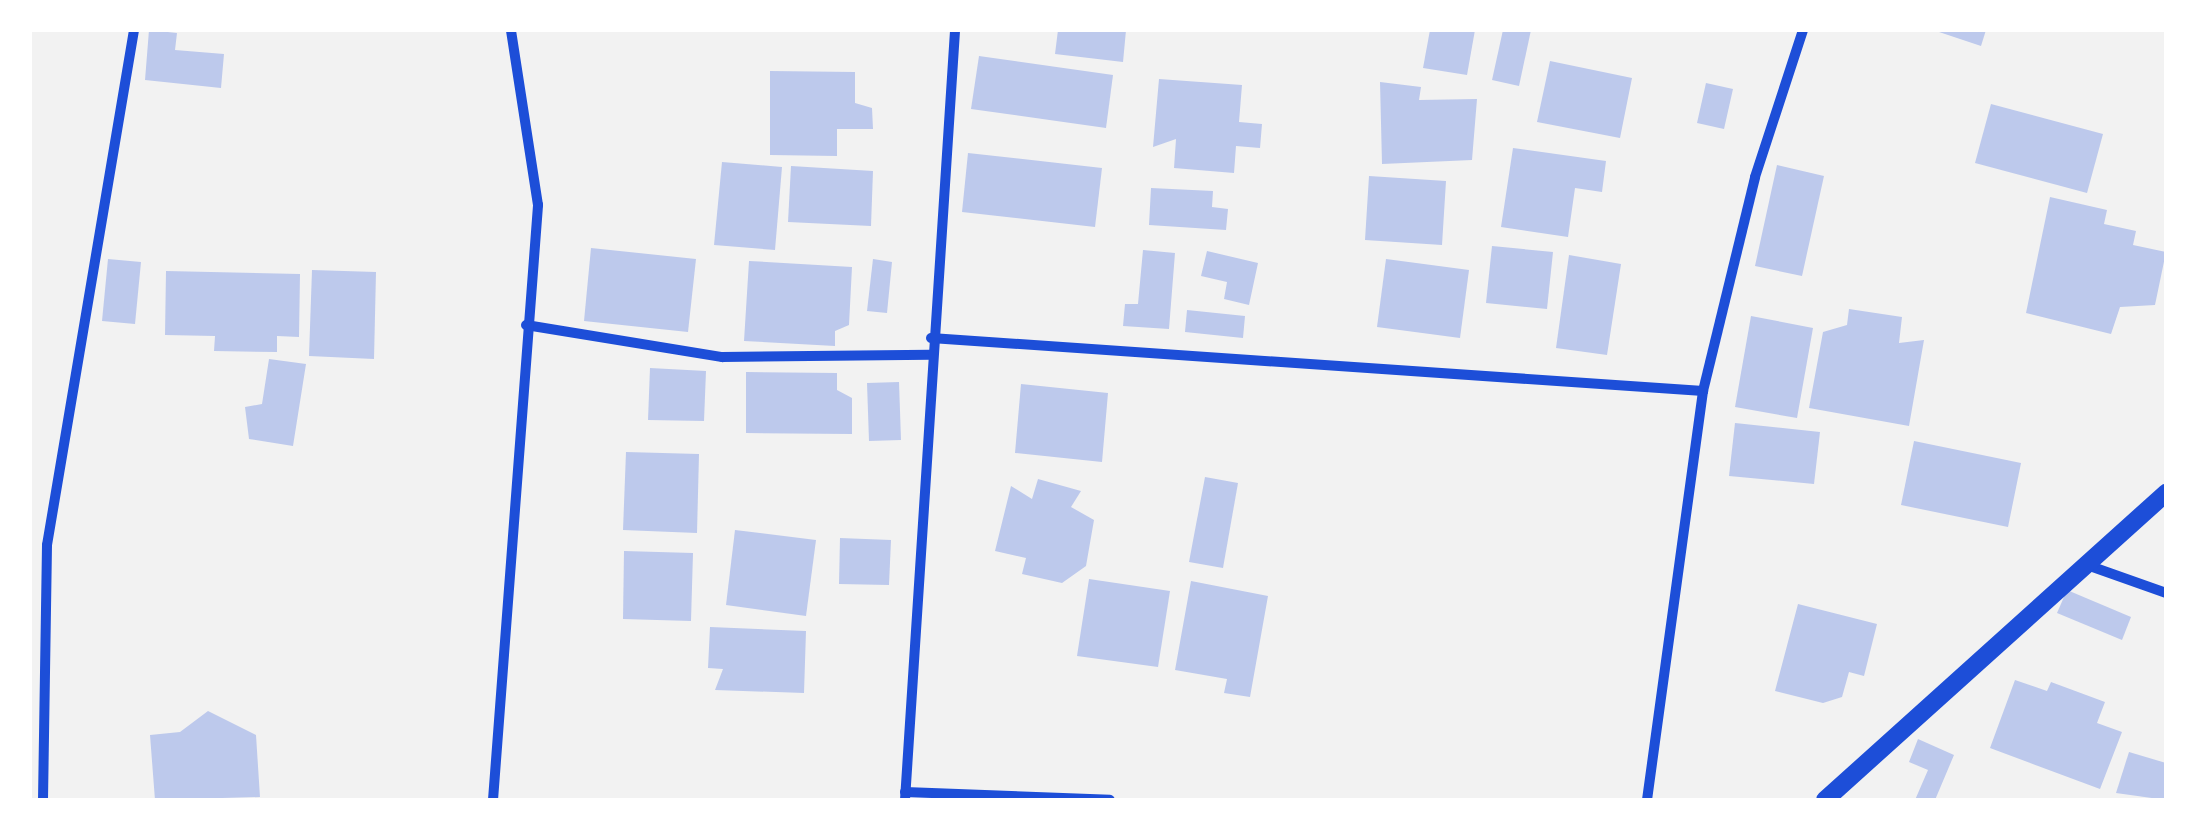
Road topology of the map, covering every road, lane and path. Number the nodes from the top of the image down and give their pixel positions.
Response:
1 (134, 30) edge
2 (511, 30) edge
3 (955, 30) edge
4 (1803, 30) edge
5 (526, 325) junction
6 (931, 338) junction
7 (930, 355) junction
8 (1703, 390) junction
9 (2166, 493) edge
10 (2086, 565) junction
11 (2166, 593) edge
12 (905, 796) edge
13 (42, 800) edge
14 (492, 800) edge
15 (1110, 800) edge
16 (1647, 800) edge
17 (1825, 800) edge

1 - 13 street
2 - 5 street
3 - 6 street
4 - 8 street
5 - 7 street
5 - 14 street
6 - 7 street
6 - 8 street
7 - 12 street
8 - 16 street
9 - 10 street
10 - 11 street
10 - 17 street
12 - 15 street

